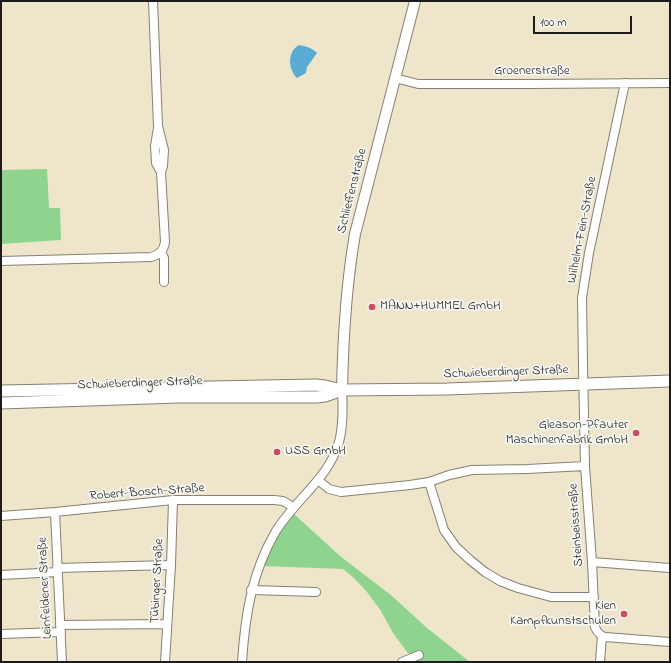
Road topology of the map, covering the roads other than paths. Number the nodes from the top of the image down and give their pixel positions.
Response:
1 (154, 1) edge
2 (415, 1) edge
3 (395, 78) junction
4 (626, 83) junction
5 (670, 83) edge
6 (161, 252) junction
7 (1, 261) edge
8 (164, 282) dead end
9 (670, 381) edge
10 (583, 384) junction
11 (342, 390) junction
12 (1, 391) edge
13 (23, 391) junction
14 (259, 391) junction
15 (48, 401) junction
16 (23, 402) junction
17 (1, 403) edge
18 (585, 466) junction
19 (318, 480) junction
20 (429, 482) junction
21 (173, 500) junction
22 (293, 507) junction
23 (55, 512) junction
24 (1, 516) edge
25 (592, 562) junction
26 (171, 565) junction
27 (670, 568) edge
28 (57, 570) junction
29 (1, 575) edge
30 (251, 590) junction
31 (316, 592) dead end
32 (594, 597) junction
33 (167, 624) junction
34 (60, 628) junction
35 (1, 634) edge
36 (602, 636) junction
37 (670, 642) edge
38 (419, 655) dead end
39 (62, 662) edge
40 (165, 662) edge
41 (242, 662) edge
42 (402, 662) edge
43 (600, 662) edge

1 - 6 street
2 - 3 street, Schlieffenstraße
3 - 4 street, Groenerstraße
3 - 11 street, Schlieffenstraße
4 - 5 street, Groenerstraße
4 - 10 street, Wilhelm-Fein-Straße
6 - 7 street
6 - 8 street
9 - 10 main road, Schwieberdinger Straße
10 - 11 main road, Schwieberdinger Straße
10 - 18 street, Steinbeisstraße
11 - 14 main road, Schwieberdinger Straße
11 - 19 street
12 - 13 main road, Schwieberdinger Straße
13 - 14 main road, Schwieberdinger Straße
13 - 16 main road
14 - 15 main road, Schwieberdinger Straße
15 - 16 main road, Schwieberdinger Straße
15 - 17 street
16 - 17 main road, Schwieberdinger Straße
18 - 20 street
18 - 25 street, Steinbeisstraße
19 - 20 street
19 - 22 street
20 - 32 street
21 - 22 street, Robert-Bosch-Straße
21 - 23 street, Robert-Bosch-Straße
21 - 26 street, Tübinger Straße
22 - 30 street
23 - 24 street, Robert-Bosch-Straße
23 - 28 street, Leinfeldener Straße
25 - 27 street
25 - 32 street, Steinbeisstraße
26 - 28 street
26 - 33 street, Tübinger Straße
28 - 29 street
28 - 34 street, Leinfeldener Straße
30 - 31 street
30 - 41 street
32 - 36 street, Steinbeisstraße
33 - 34 street
33 - 40 street, Tübinger Straße
34 - 35 street
34 - 39 street, Leinfeldener Straße
36 - 37 street
36 - 43 street, Steinbeisstraße
38 - 42 street

